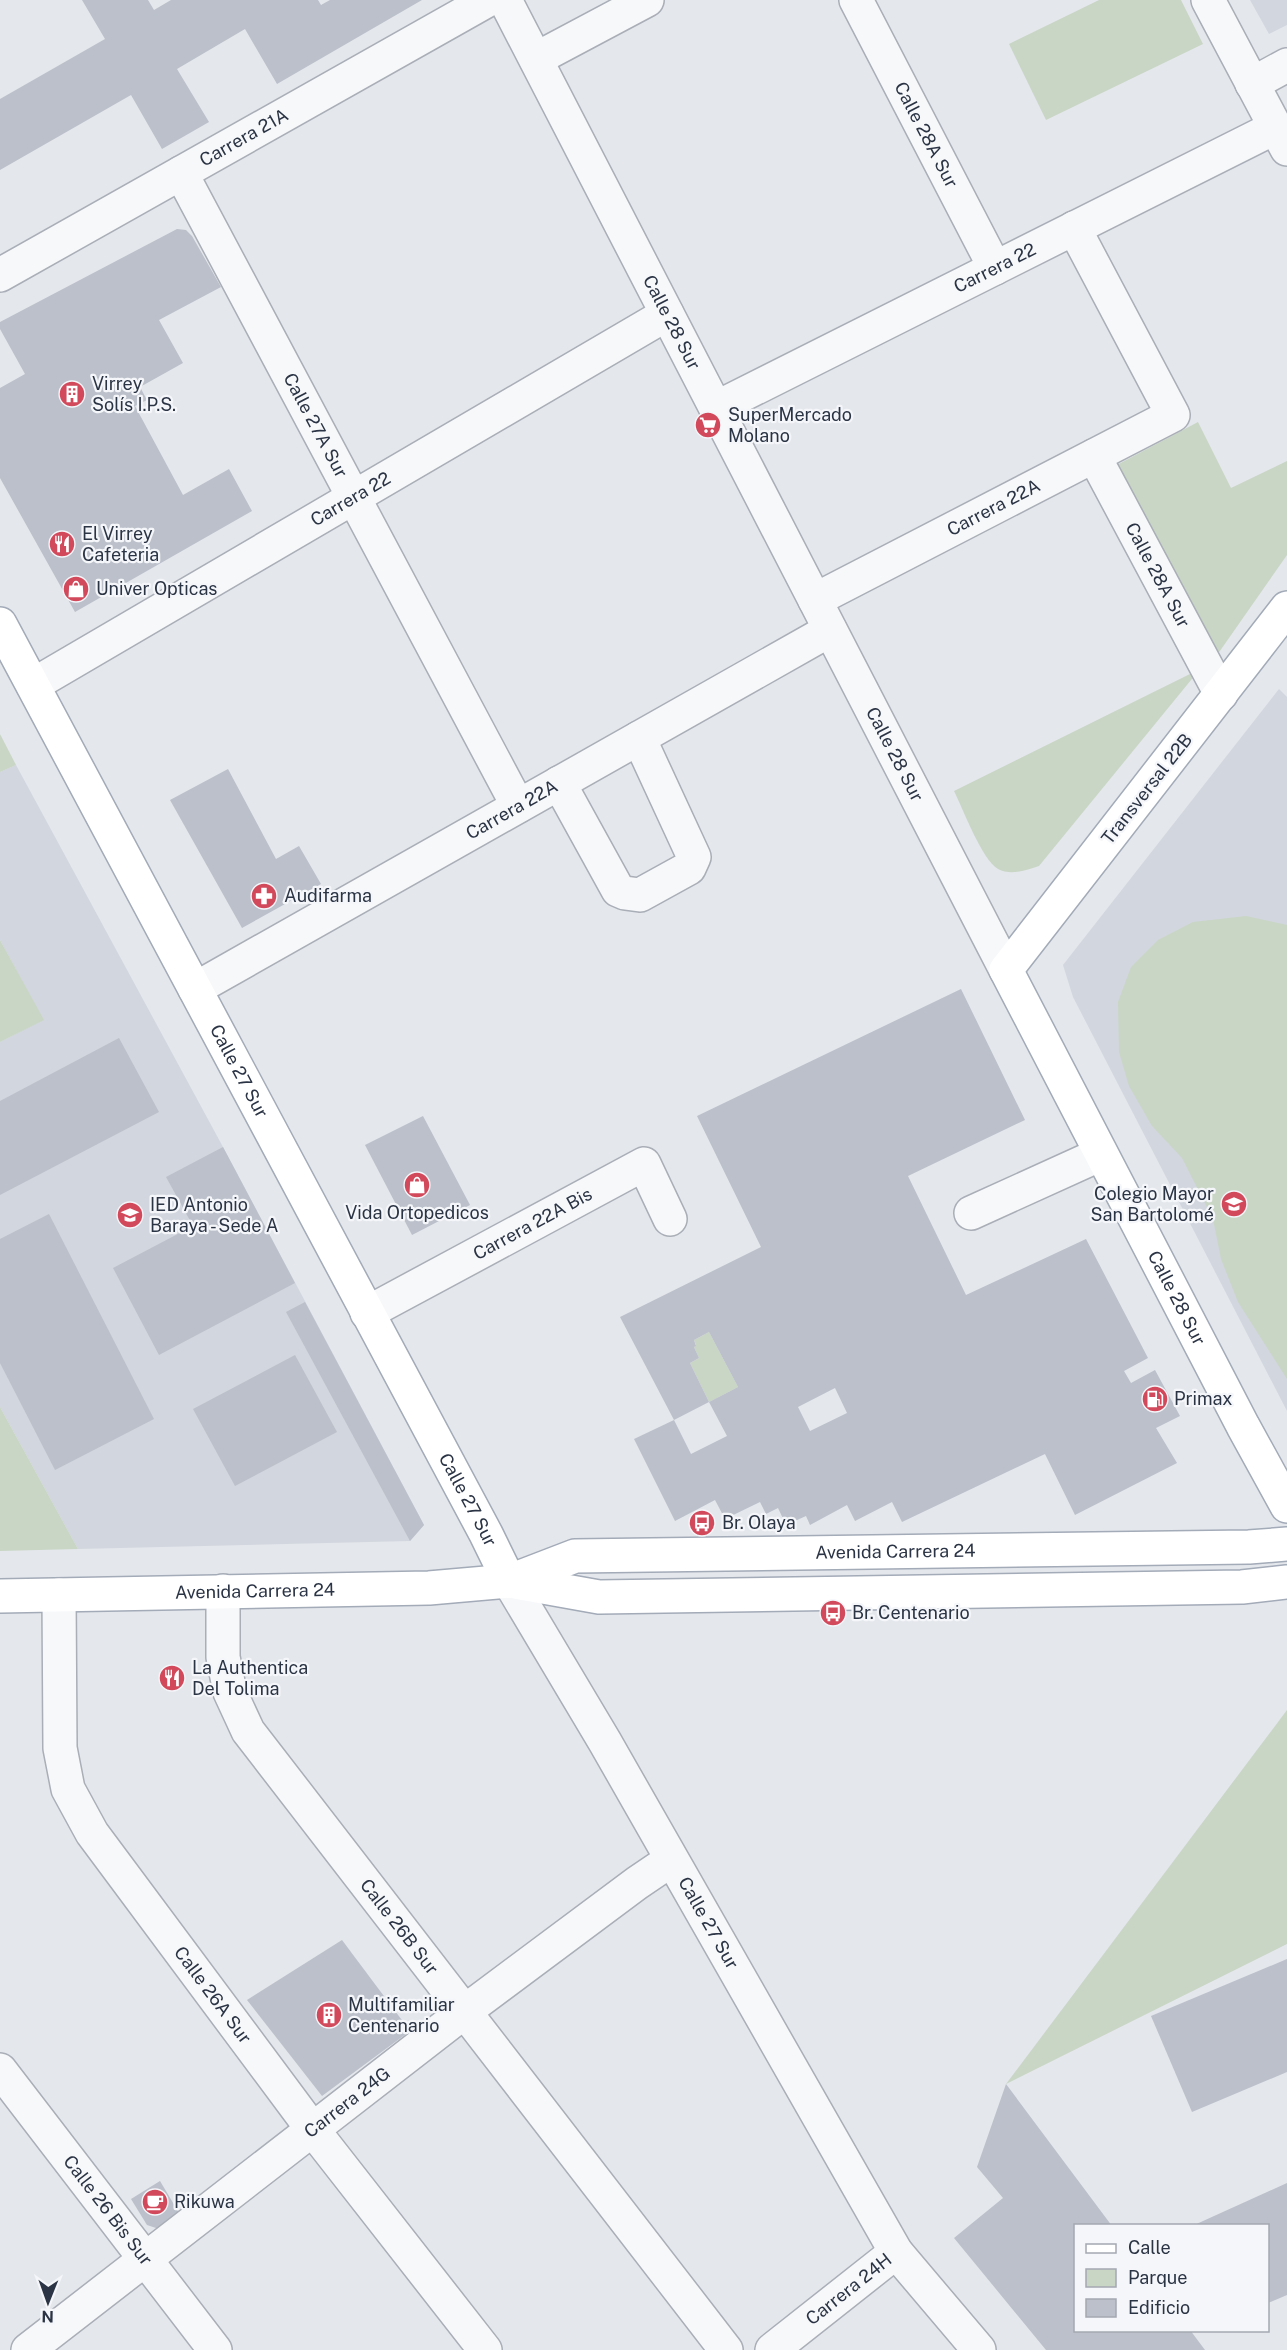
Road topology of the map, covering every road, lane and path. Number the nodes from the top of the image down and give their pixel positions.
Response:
1 (488, 0) edge
2 (506, 0) edge
3 (647, 0) edge
4 (856, 0) edge
5 (1208, 0) edge
6 (536, 59) junction
7 (1287, 64) edge
8 (1252, 84) junction
9 (1281, 138) edge
10 (181, 173) junction
11 (1074, 228) junction
12 (995, 268) junction
13 (0, 274) edge
14 (667, 314) junction
15 (716, 408) junction
16 (1094, 456) junction
17 (353, 496) junction
18 (815, 600) junction
19 (1286, 611) edge
20 (0, 624) edge
21 (830, 630) junction
22 (33, 685) junction
23 (1221, 693) junction
24 (639, 738) junction
25 (559, 783) junction
26 (518, 806) junction
27 (1006, 970) junction
28 (195, 989) junction
29 (1101, 1154) junction
30 (971, 1213) dead end
31 (670, 1219) dead end
32 (367, 1313) junction
33 (1287, 1506) edge
34 (1287, 1544) edge
35 (509, 1581) junction
36 (1287, 1582) edge
37 (223, 1591) junction
38 (59, 1595) junction
39 (0, 1596) edge
40 (671, 1860) junction
41 (464, 2012) junction
42 (0, 2070) edge
43 (313, 2130) junction
44 (896, 2252) junction
45 (146, 2260) junction
46 (28, 2350) edge
47 (215, 2350) edge
48 (484, 2350) edge
49 (726, 2350) edge
50 (772, 2350) edge
51 (979, 2350) edge

1 - 10 street, Carrera 21A
2 - 6 street, Calle 28 Sur
3 - 6 street
4 - 12 street, Calle 28A Sur
5 - 8 street
6 - 14 street, Calle 28 Sur
7 - 8 street
8 - 9 street
9 - 11 street, Carrera 22
10 - 13 street, Carrera 21A
10 - 17 street, Calle 27A Sur
11 - 12 street, Carrera 22
11 - 16 street, Carrera 22A
12 - 15 street, Carrera 22
14 - 15 street, Calle 28 Sur
14 - 17 street, Carrera 22
15 - 18 street, Calle 28 Sur
16 - 18 street, Carrera 22A
16 - 23 street, Calle 28A Sur
17 - 22 street, Carrera 22
17 - 26 street, Calle 27A Sur
18 - 21 street, Calle 28 Sur
19 - 23 main road, Transversal 22B
20 - 22 main road, Calle 27 Sur
21 - 24 street, Carrera 22A
21 - 27 street, Calle 28 Sur
22 - 28 main road, Calle 27 Sur
23 - 27 main road, Transversal 22B
24 - 25 street, Carrera 22A
24 - 25 street
25 - 26 street, Carrera 22A
26 - 28 street, Carrera 22A
27 - 29 main road, Calle 28 Sur
28 - 32 main road, Calle 27 Sur
29 - 30 street
29 - 33 main road, Calle 28 Sur
31 - 32 street, Carrera 22A Bis
32 - 35 main road, Calle 27 Sur
34 - 35 main road, Avenida Carrera 24
35 - 36 main road, Avenida Carrera 24
35 - 37 main road, Avenida Carrera 24
35 - 40 street, Calle 27 Sur
37 - 38 main road, Avenida Carrera 24
37 - 41 street, Calle 26B Sur
38 - 39 main road, Avenida Carrera 24
38 - 43 street, Calle 26A Sur
40 - 41 street, Carrera 24G
40 - 44 street, Calle 27 Sur
41 - 43 street, Carrera 24G
41 - 49 street, Calle 26B Sur
42 - 45 street, Calle 26 Bis Sur
43 - 45 street, Carrera 24G
43 - 48 street, Calle 26A Sur
44 - 50 street, Carrera 24H
44 - 51 street, Calle 27 Sur
45 - 46 street, Carrera 24G
45 - 47 street, Calle 26 Bis Sur

